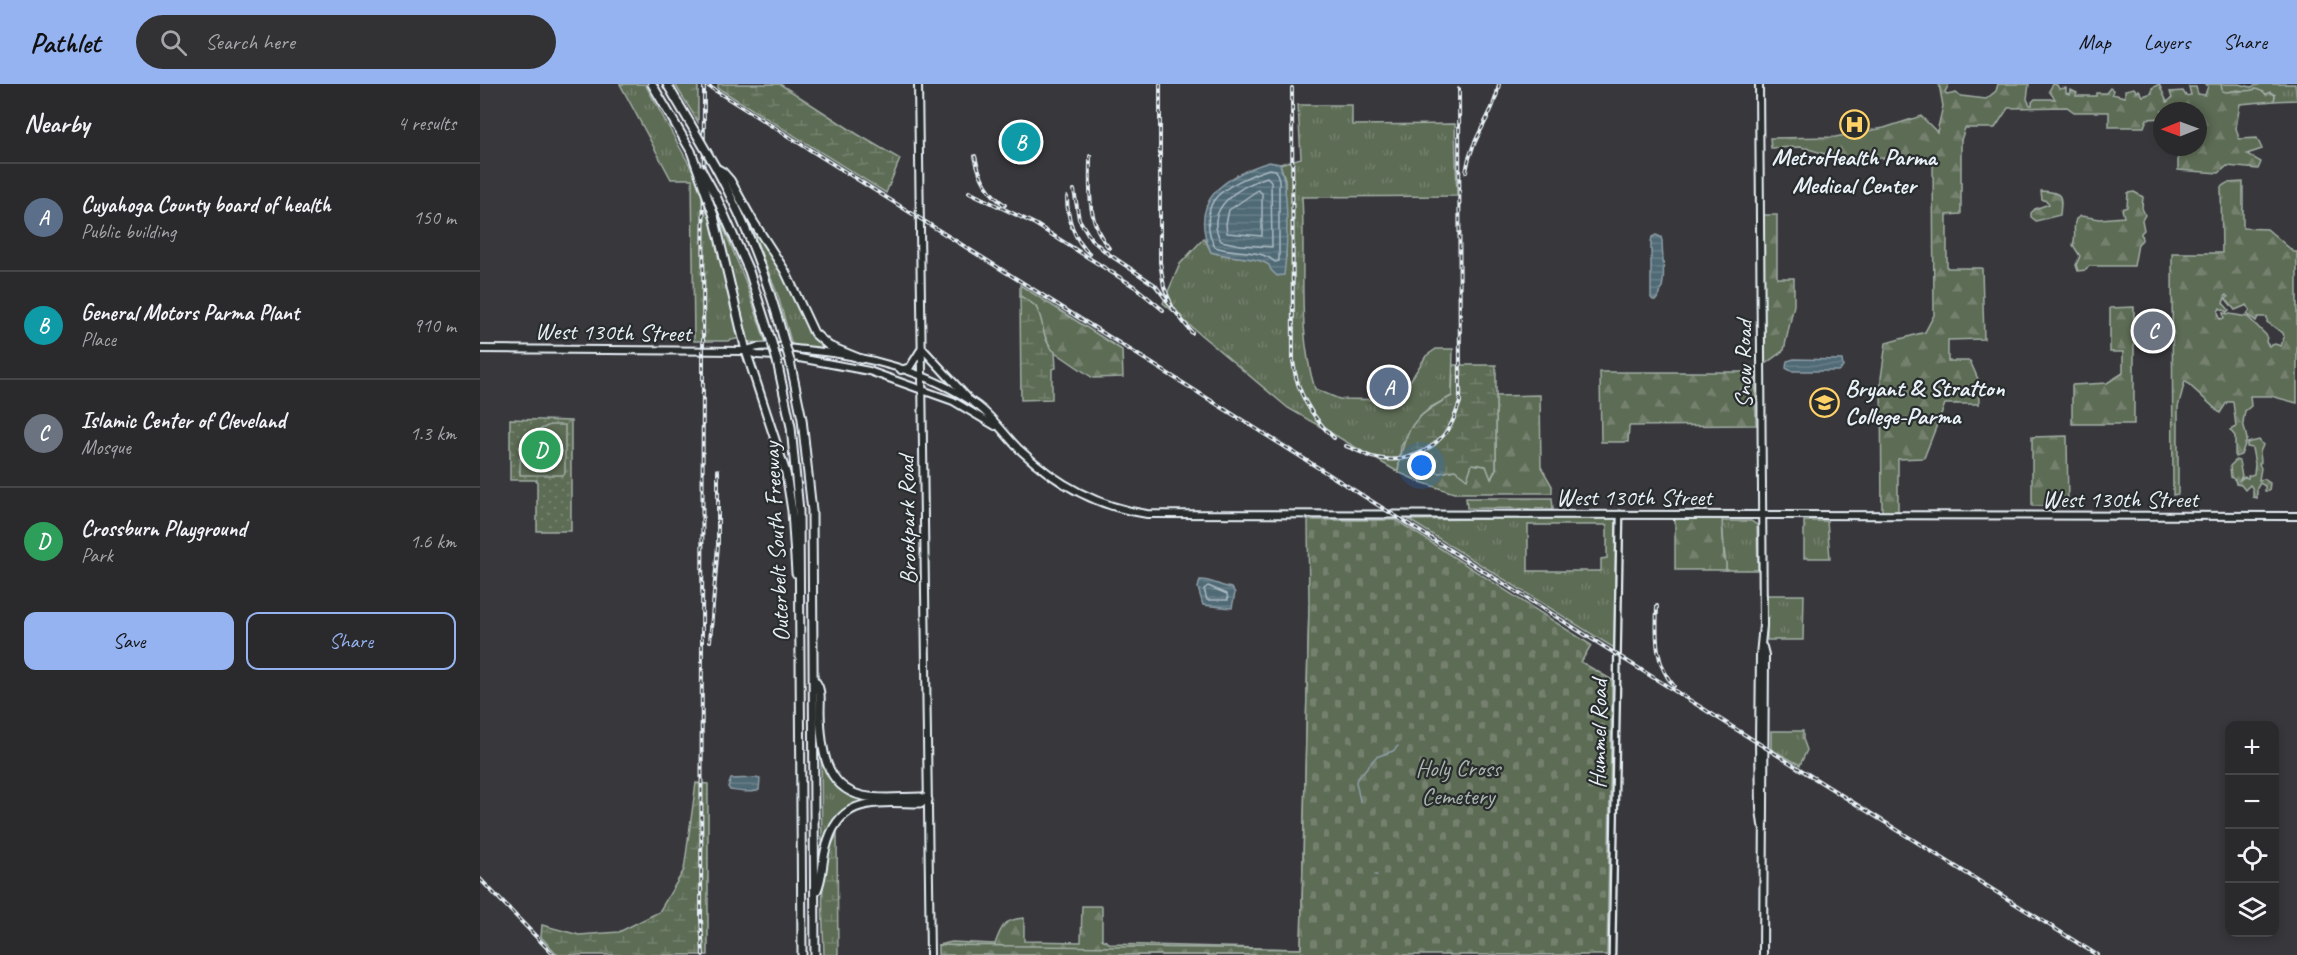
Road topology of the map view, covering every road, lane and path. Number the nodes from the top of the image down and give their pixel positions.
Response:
1 (652, 84) edge
2 (667, 84) edge
3 (918, 84) edge
4 (1759, 84) edge
5 (690, 150) junction
6 (716, 168) junction
7 (922, 348) junction
8 (480, 349) edge
9 (746, 351) junction
10 (861, 359) junction
11 (880, 364) junction
12 (858, 368) junction
13 (900, 370) junction
14 (876, 373) junction
15 (922, 377) junction
16 (922, 389) junction
17 (951, 390) junction
18 (959, 394) junction
19 (953, 401) junction
20 (972, 402) junction
21 (998, 427) junction
22 (1620, 514) junction
23 (1762, 516) junction
24 (2297, 516) edge
25 (801, 618) junction
26 (814, 680) junction
27 (928, 800) junction
28 (815, 891) junction
29 (802, 955) edge
30 (815, 955) edge
31 (930, 955) edge
32 (1612, 955) edge
33 (1763, 955) edge

1 - 5 highway, Outerbelt South Freeway
2 - 6 highway, Outerbelt South Freeway, bridge
3 - 7 main road, Brookpark Road
4 - 23 main road, Snow Road
5 - 9 highway, bridge
5 - 25 highway, Outerbelt South Freeway, bridge
6 - 10 highway
6 - 26 highway, Outerbelt South Freeway, bridge
7 - 13 main road
7 - 15 main road, Brookpark Road
7 - 20 main road
8 - 9 main road, West 130th Street
9 - 10 main road, West 130th Street
9 - 12 main road, West 130th Street
9 - 25 highway
10 - 11 main road, West 130th Street
10 - 12 main road
11 - 13 main road, West 130th Street
11 - 14 main road
12 - 14 main road, West 130th Street
13 - 15 main road, West 130th Street
14 - 16 main road, West 130th Street
15 - 16 main road, Brookpark Road
15 - 17 main road, West 130th Street
16 - 17 main road
16 - 19 main road, West 130th Street
16 - 27 main road, Brookpark Road
17 - 18 main road, West 130th Street
18 - 19 main road
18 - 20 main road, West 130th Street
19 - 21 main road, West 130th Street
20 - 21 main road, West 130th Street
21 - 22 main road, West 130th Street
22 - 23 main road, West 130th Street
22 - 32 street, Hummel Road
23 - 24 main road, West 130th Street
23 - 33 main road, Snow Road
25 - 29 highway, Outerbelt South Freeway
26 - 27 highway
26 - 28 highway, Outerbelt South Freeway
27 - 28 highway
27 - 31 main road, Brookpark Road
28 - 30 highway, Outerbelt South Freeway

